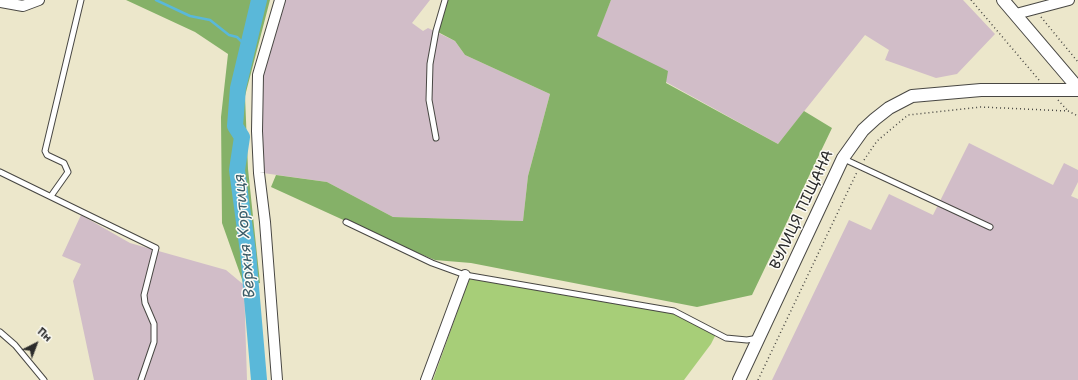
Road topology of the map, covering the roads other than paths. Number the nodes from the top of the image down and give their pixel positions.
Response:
1 (39, 0) edge
2 (81, 0) edge
3 (280, 0) edge
4 (445, 0) edge
5 (1003, 0) edge
6 (1069, 0) edge
7 (0, 2) edge
8 (1016, 14) junction
9 (1078, 89) edge
10 (436, 138) dead end
11 (843, 158) junction
12 (0, 172) edge
13 (51, 196) junction
14 (346, 222) dead end
15 (990, 227) dead end
16 (465, 275) junction
17 (0, 332) edge
18 (759, 337) junction
19 (44, 380) edge
20 (141, 380) edge
21 (277, 380) edge
22 (426, 380) edge
23 (739, 380) edge

1 - 7 street
2 - 13 lane
3 - 21 street
4 - 10 lane
5 - 8 street
6 - 8 street
8 - 9 street
9 - 11 street, ВУЛИЦЯ ПІЩАНА
11 - 15 lane
11 - 18 street, ВУЛИЦЯ ПІЩАНА
12 - 13 lane
13 - 20 lane
14 - 16 lane
16 - 18 lane
16 - 22 street
17 - 19 lane
18 - 23 street, ВУЛИЦЯ ПІЩАНА

